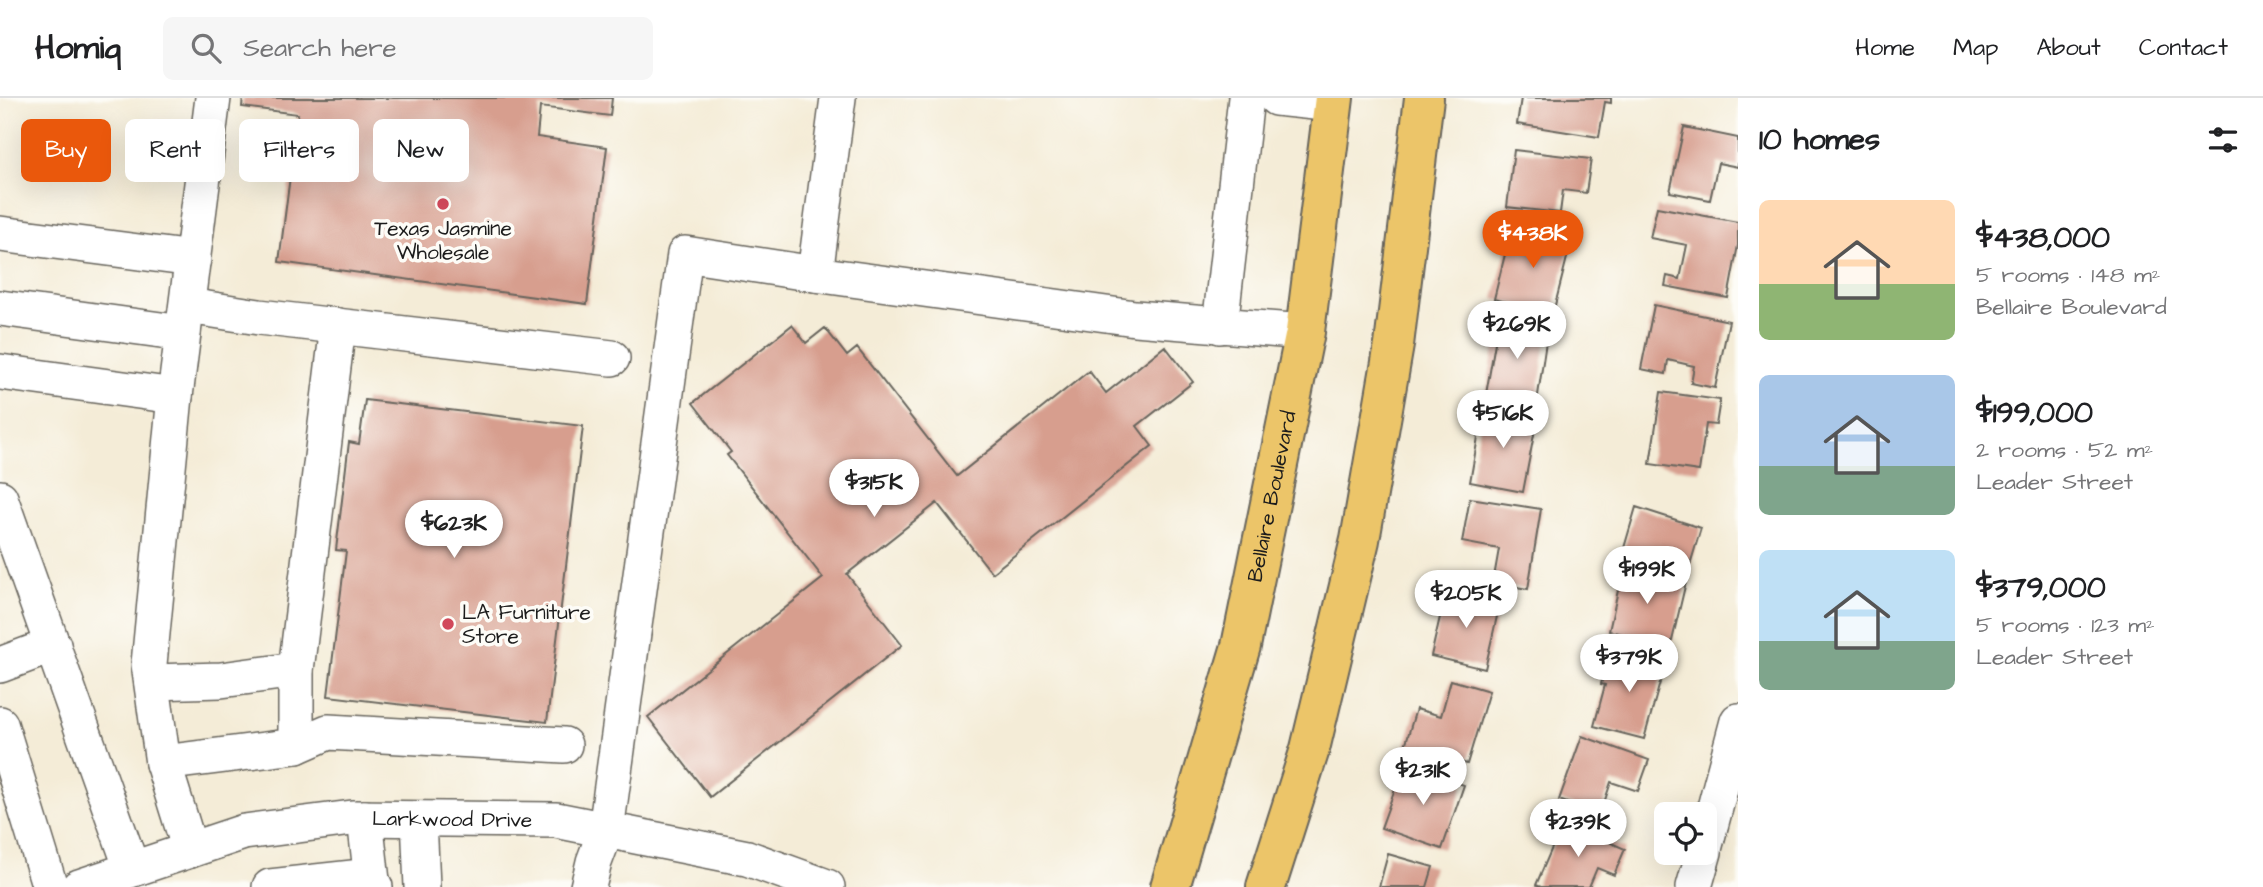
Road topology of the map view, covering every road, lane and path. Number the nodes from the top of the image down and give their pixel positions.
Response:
1 (213, 98) edge
2 (838, 98) edge
3 (1246, 98) edge
4 (1276, 98) edge
5 (1423, 98) edge
6 (1334, 101) edge
7 (0, 234) edge
8 (193, 259) junction
9 (815, 274) junction
10 (0, 308) edge
11 (186, 320) junction
12 (338, 326) junction
13 (1220, 326) junction
14 (1305, 332) junction
15 (612, 358) dead end
16 (0, 372) edge
17 (175, 397) junction
18 (0, 498) edge
19 (53, 645) junction
20 (0, 665) edge
21 (296, 670) junction
22 (152, 682) junction
23 (1738, 721) edge
24 (0, 724) edge
25 (564, 745) dead end
26 (296, 746) junction
27 (163, 763) junction
28 (1717, 802) edge
29 (365, 818) junction
30 (419, 819) junction
31 (606, 830) junction
32 (190, 850) junction
33 (1700, 865) edge
34 (132, 869) junction
35 (373, 884) edge
36 (87, 886) edge
37 (50, 887) edge
38 (270, 887) edge
39 (422, 887) edge
40 (588, 887) edge
41 (825, 887) edge
42 (1170, 887) edge
43 (1266, 887) edge
44 (1694, 887) edge

1 - 8 street
2 - 9 street
3 - 13 street
4 - 6 street
5 - 43 main road
6 - 14 main road, Bellaire Boulevard
7 - 8 street
8 - 11 street
9 - 13 street
9 - 31 street
10 - 11 street
11 - 12 street
11 - 17 street
12 - 15 street
12 - 21 street
13 - 14 street
14 - 42 main road, Bellaire Boulevard
16 - 17 street
17 - 22 street
18 - 19 street
19 - 20 street
19 - 34 street
21 - 22 street
21 - 26 street
22 - 27 street
23 - 28 street
24 - 37 street
25 - 26 street
26 - 27 street
27 - 32 street
29 - 30 street, Larkwood Drive
29 - 32 street, Larkwood Drive
29 - 35 street
30 - 31 street, Larkwood Drive
30 - 39 street
31 - 40 street
31 - 41 street, Larkwood Drive
32 - 34 street, Larkwood Drive
33 - 44 street
34 - 36 street, Larkwood Drive
35 - 38 street

